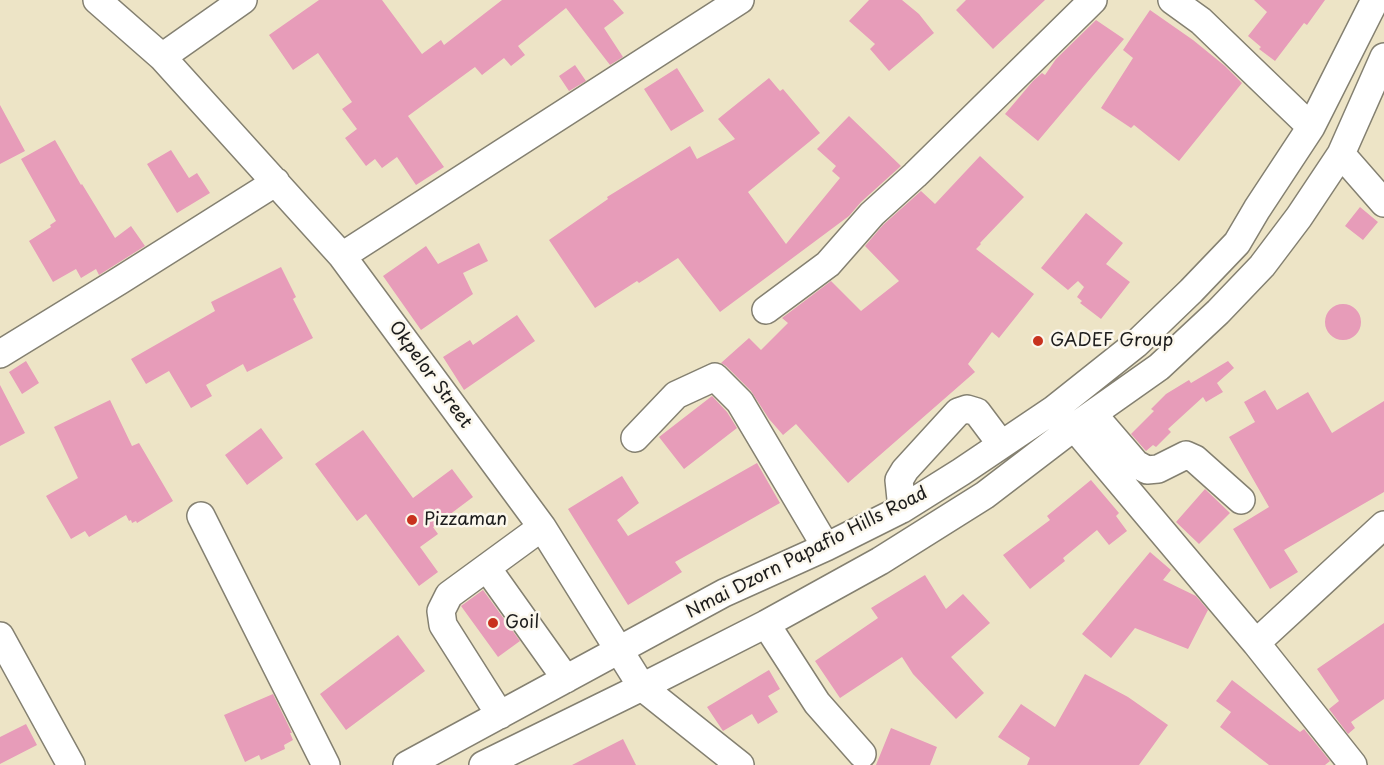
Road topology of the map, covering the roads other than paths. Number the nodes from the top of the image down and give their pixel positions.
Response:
1 (97, 0) edge
2 (243, 0) edge
3 (740, 0) edge
4 (1093, 0) edge
5 (1172, 0) edge
6 (1375, 0) edge
7 (162, 57) junction
8 (1384, 57) edge
9 (1311, 127) junction
10 (1341, 154) junction
11 (276, 182) junction
12 (1384, 203) edge
13 (342, 256) junction
14 (766, 310) dead end
15 (0, 354) edge
16 (1084, 421) junction
17 (635, 438) dead end
18 (1000, 444) junction
19 (1241, 500) dead end
20 (902, 509) junction
21 (201, 516) dead end
22 (1384, 525) edge
23 (542, 527) junction
24 (826, 547) junction
25 (487, 567) junction
26 (766, 624) junction
27 (0, 636) edge
28 (1256, 643) junction
29 (620, 650) junction
30 (566, 679) junction
31 (642, 687) junction
32 (500, 715) junction
33 (862, 754) dead end
34 (71, 765) edge
35 (326, 765) edge
36 (407, 765) edge
37 (483, 765) edge
38 (740, 765) edge
39 (1353, 765) edge

1 - 7 street, Okpelor Street
2 - 7 street
3 - 13 street
4 - 14 street
5 - 9 street
6 - 9 street, Nmai Dzorn Papafio Hills Road
7 - 11 street, Okpelor Street
8 - 10 street, Nmai Dzorn Papafio Hills Road
9 - 18 street, Nmai Dzorn Papafio Hills Road
10 - 12 street
10 - 16 street, Nmai Dzorn Papafio Hills Road
11 - 13 street, Okpelor Street
11 - 15 street
13 - 23 street, Okpelor Street
16 - 19 street
16 - 26 street, Nmai Dzorn Papafio Hills Road
16 - 28 street
17 - 24 street
18 - 20 street, Nmai Dzorn Papafio Hills Road
18 - 20 street
20 - 24 street, Nmai Dzorn Papafio Hills Road
21 - 35 street
22 - 28 street
23 - 25 street
23 - 29 street, Okpelor Street
24 - 29 street, Nmai Dzorn Papafio Hills Road
25 - 30 street
25 - 32 street
26 - 31 street, Nmai Dzorn Papafio Hills Road
26 - 33 street
27 - 34 street
28 - 39 street
29 - 30 street, Nmai Dzorn Papafio Hills Road
29 - 31 street, Okpelor Street
30 - 32 street, Nmai Dzorn Papafio Hills Road
31 - 37 street, Nmai Dzorn Papafio Hills Road
31 - 38 street, Okpelor Street
32 - 36 street, Nmai Dzorn Papafio Hills Road

